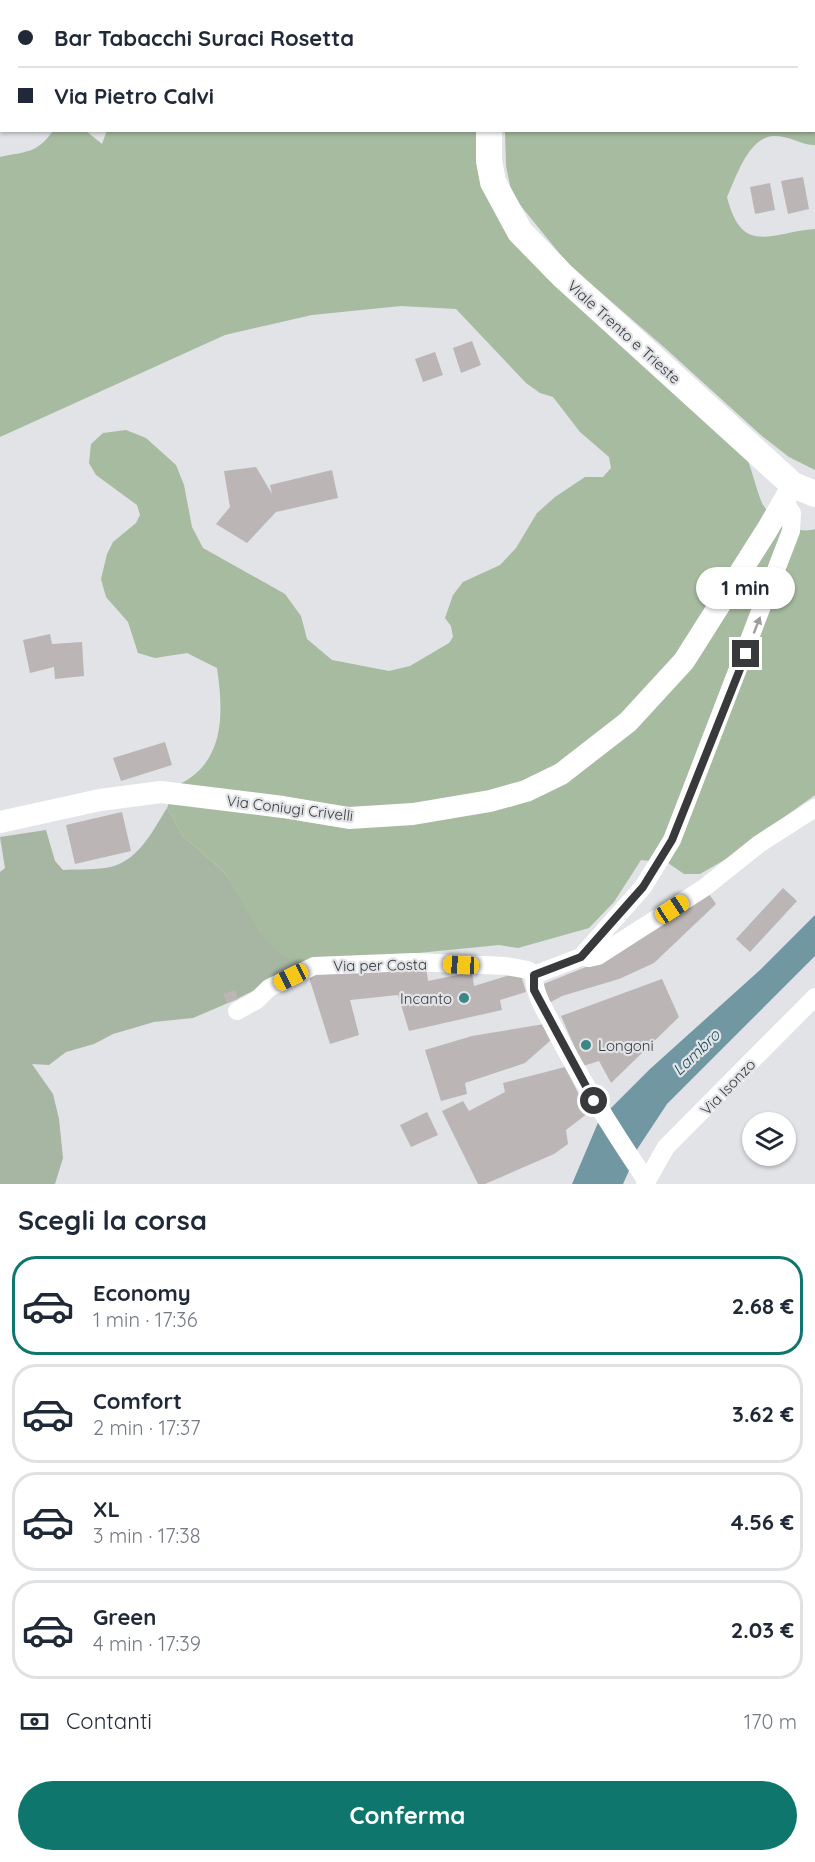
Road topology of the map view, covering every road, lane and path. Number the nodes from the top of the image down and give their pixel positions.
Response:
1 (489, 132) edge
2 (797, 493) edge
3 (815, 808) edge
4 (0, 822) edge
5 (585, 952) junction
6 (534, 975) junction
7 (815, 998) edge
8 (237, 1011) dead end
9 (645, 1182) edge

1 - 2 main road, Viale Trento e Trieste
2 - 4 street, Via Coniugi Crivelli
5 -> 2 street
3 - 5 street
5 - 6 street
6 - 8 street, Via per Costa
6 - 9 street
7 - 9 street, Via Isonzo

